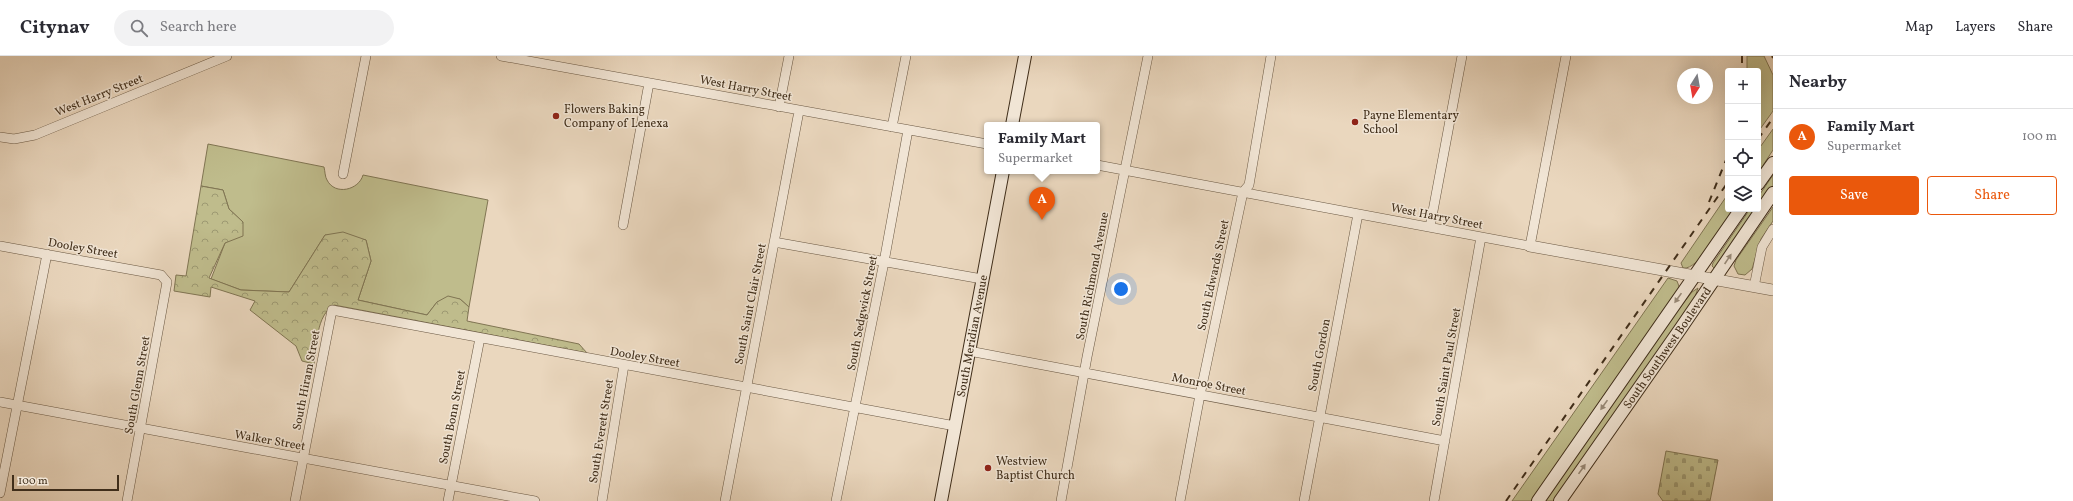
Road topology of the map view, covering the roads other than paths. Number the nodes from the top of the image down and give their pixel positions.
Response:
1 (228, 56) edge
2 (366, 56) edge
3 (501, 56) edge
4 (789, 56) edge
5 (906, 56) edge
6 (1025, 56) edge
7 (1148, 56) edge
8 (1272, 56) edge
9 (1462, 56) edge
10 (1566, 56) edge
11 (649, 83) junction
12 (779, 107) junction
13 (799, 111) junction
14 (1013, 122) edge
15 (892, 128) junction
16 (908, 130) junction
17 (0, 137) edge
18 (984, 143) edge
19 (1773, 163) edge
20 (1100, 166) edge
21 (1125, 170) junction
22 (343, 174) dead end
23 (1002, 174) edge
24 (1761, 180) edge
25 (1243, 192) junction
26 (1773, 193) edge
27 (1739, 212) edge
28 (1358, 214) junction
29 (623, 225) dead end
30 (1430, 227) junction
31 (1773, 229) edge
32 (1481, 237) junction
33 (774, 242) junction
34 (0, 246) edge
35 (1530, 246) junction
36 (47, 254) junction
37 (884, 262) junction
38 (161, 275) joint
39 (1694, 276) junction
40 (982, 279) junction
41 (1715, 279) junction
42 (1754, 287) junction
43 (1773, 290) edge
44 (332, 310) joint
45 (480, 338) junction
46 (969, 351) junction
47 (624, 365) junction
48 (1084, 373) junction
49 (747, 387) junction
50 (1200, 395) junction
51 (0, 402) edge
52 (18, 406) junction
53 (855, 407) junction
54 (1319, 418) junction
55 (954, 426) junction
56 (141, 428) junction
57 (1445, 441) junction
58 (303, 458) junction
59 (450, 486) junction
60 (0, 493) edge
61 (127, 501) edge
62 (295, 501) edge
63 (448, 501) edge
64 (535, 501) edge
65 (602, 501) edge
66 (725, 501) edge
67 (836, 501) edge
68 (940, 501) edge
69 (1061, 501) edge
70 (1180, 501) edge
71 (1304, 501) edge
72 (1434, 501) edge
73 (1538, 501) edge
74 (1560, 501) edge

1 - 17 street, West Harry Street
2 - 22 street
3 - 11 street, West Harry Street
4 - 12 street
5 - 15 street
6 - 14 main road
7 - 21 street, South Richmond Avenue
8 - 25 street, South Edwards Street
9 - 30 street
10 - 35 street
11 - 12 street, West Harry Street
11 - 29 street
12 - 13 street, West Harry Street
13 - 15 street, West Harry Street
13 - 33 street, South Saint Clair Street
15 - 16 street, West Harry Street
16 - 18 street, West Harry Street
16 - 37 street, South Sedgwick Street
19 - 24 main road
20 - 21 street, West Harry Street
21 - 25 street, West Harry Street
21 - 48 street, South Richmond Avenue
23 - 40 main road, South Meridian Avenue
25 - 28 street, West Harry Street
25 - 50 street, South Edwards Street
41 -> 26 main road, South Southwest Boulevard
27 - 39 main road, South Southwest Boulevard
28 - 30 street, West Harry Street
28 - 54 street, South Gordon
30 - 32 street, West Harry Street
31 - 42 street
32 - 35 street, West Harry Street
32 - 57 street, South Saint Paul Street
33 - 37 street
33 - 49 street, South Saint Clair Street
34 - 36 street, Dooley Street
35 - 39 street, West Harry Street
36 - 38 street, Dooley Street
36 - 52 street
37 - 40 street
37 - 53 street, South Sedgwick Street
38 - 56 street, South Glenn Street
39 - 41 street, West Harry Street
39 -> 73 main road, South Southwest Boulevard
40 - 46 main road, South Meridian Avenue
41 - 42 street, West Harry Street
74 -> 41 main road, South Southwest Boulevard
42 - 43 street, West Harry Street
44 - 45 street, Dooley Street
44 - 58 street, South Hiram Street
45 - 47 street, Dooley Street
45 - 59 street, South Bonn Street
46 - 48 street, Monroe Street
46 - 55 main road, South Meridian Avenue
47 - 49 street, Dooley Street
47 - 65 street, South Everett Street
48 - 50 street, Monroe Street
48 - 69 street, South Richmond Avenue
49 - 53 street, Dooley Street
49 - 66 street, South Saint Clair Street
50 - 54 street, Monroe Street
50 - 70 street, South Edwards Street
51 - 52 street, Walker Street
52 - 56 street, Walker Street
52 - 60 street
53 - 55 street, Dooley Street
53 - 67 street, South Sedgwick Street
54 - 57 street, Monroe Street
54 - 71 street, South Gordon
55 - 68 main road, South Meridian Avenue
56 - 58 street, Walker Street
56 - 61 street, South Glenn Street
57 - 72 street, South Saint Paul Street
58 - 59 street, Walker Street
58 - 62 street, South Hiram Street
59 - 63 street, South Bonn Street
59 - 64 street, Walker Street

